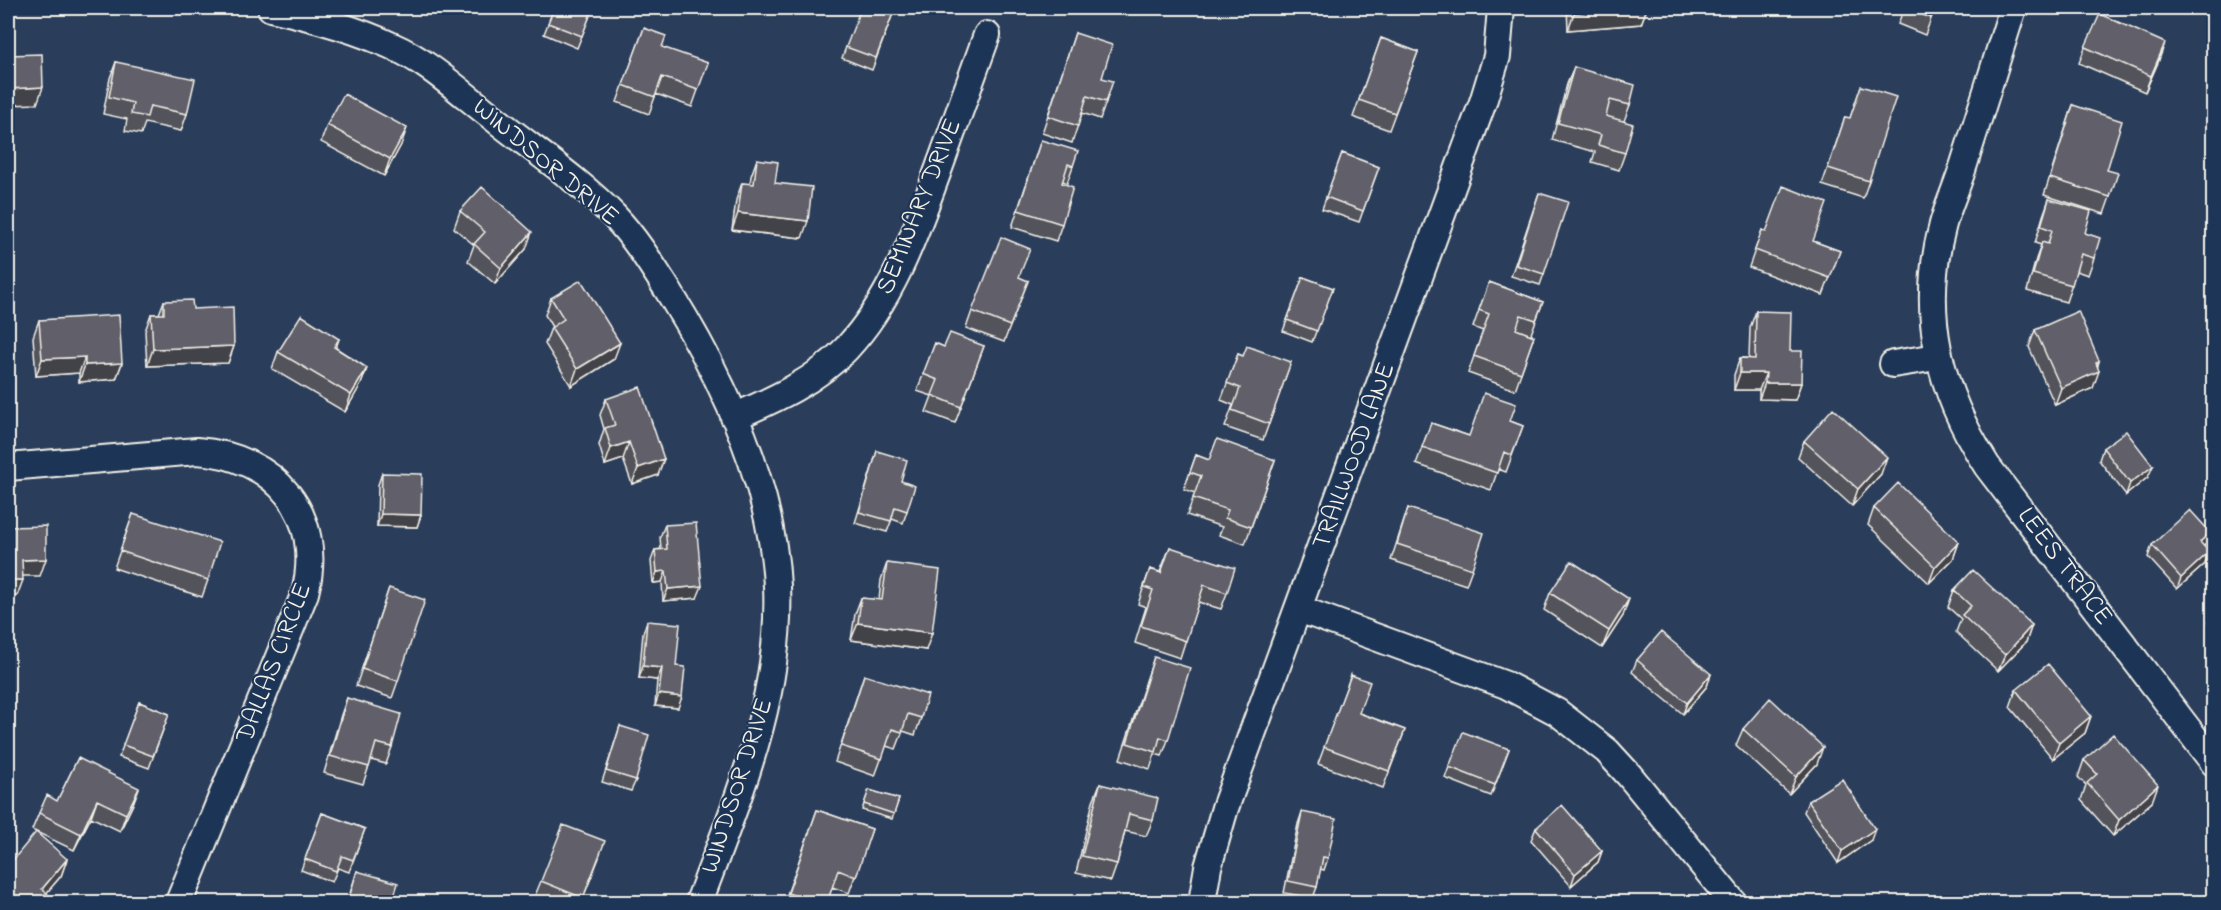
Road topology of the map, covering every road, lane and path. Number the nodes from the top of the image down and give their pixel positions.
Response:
1 (271, 8) edge
2 (1501, 8) edge
3 (2013, 8) edge
4 (987, 35) dead end
5 (1937, 357) junction
6 (1893, 364) dead end
7 (734, 417) junction
8 (8, 467) edge
9 (1299, 609) junction
10 (2214, 763) edge
11 (179, 903) edge
12 (699, 903) edge
13 (1202, 903) edge
14 (1733, 903) edge

1 - 7 street, WINDSOR DRIVE
2 - 9 street, TRAILWOOD LANE
3 - 5 street, LEES TRACE
4 - 7 street, SEMINARY DRIVE
5 - 6 street
5 - 10 street, LEES TRACE
7 - 12 street, WINDSOR DRIVE
8 - 11 street, DALLAS CIRCLE
9 - 13 street, TRAILWOOD LANE
9 - 14 street

